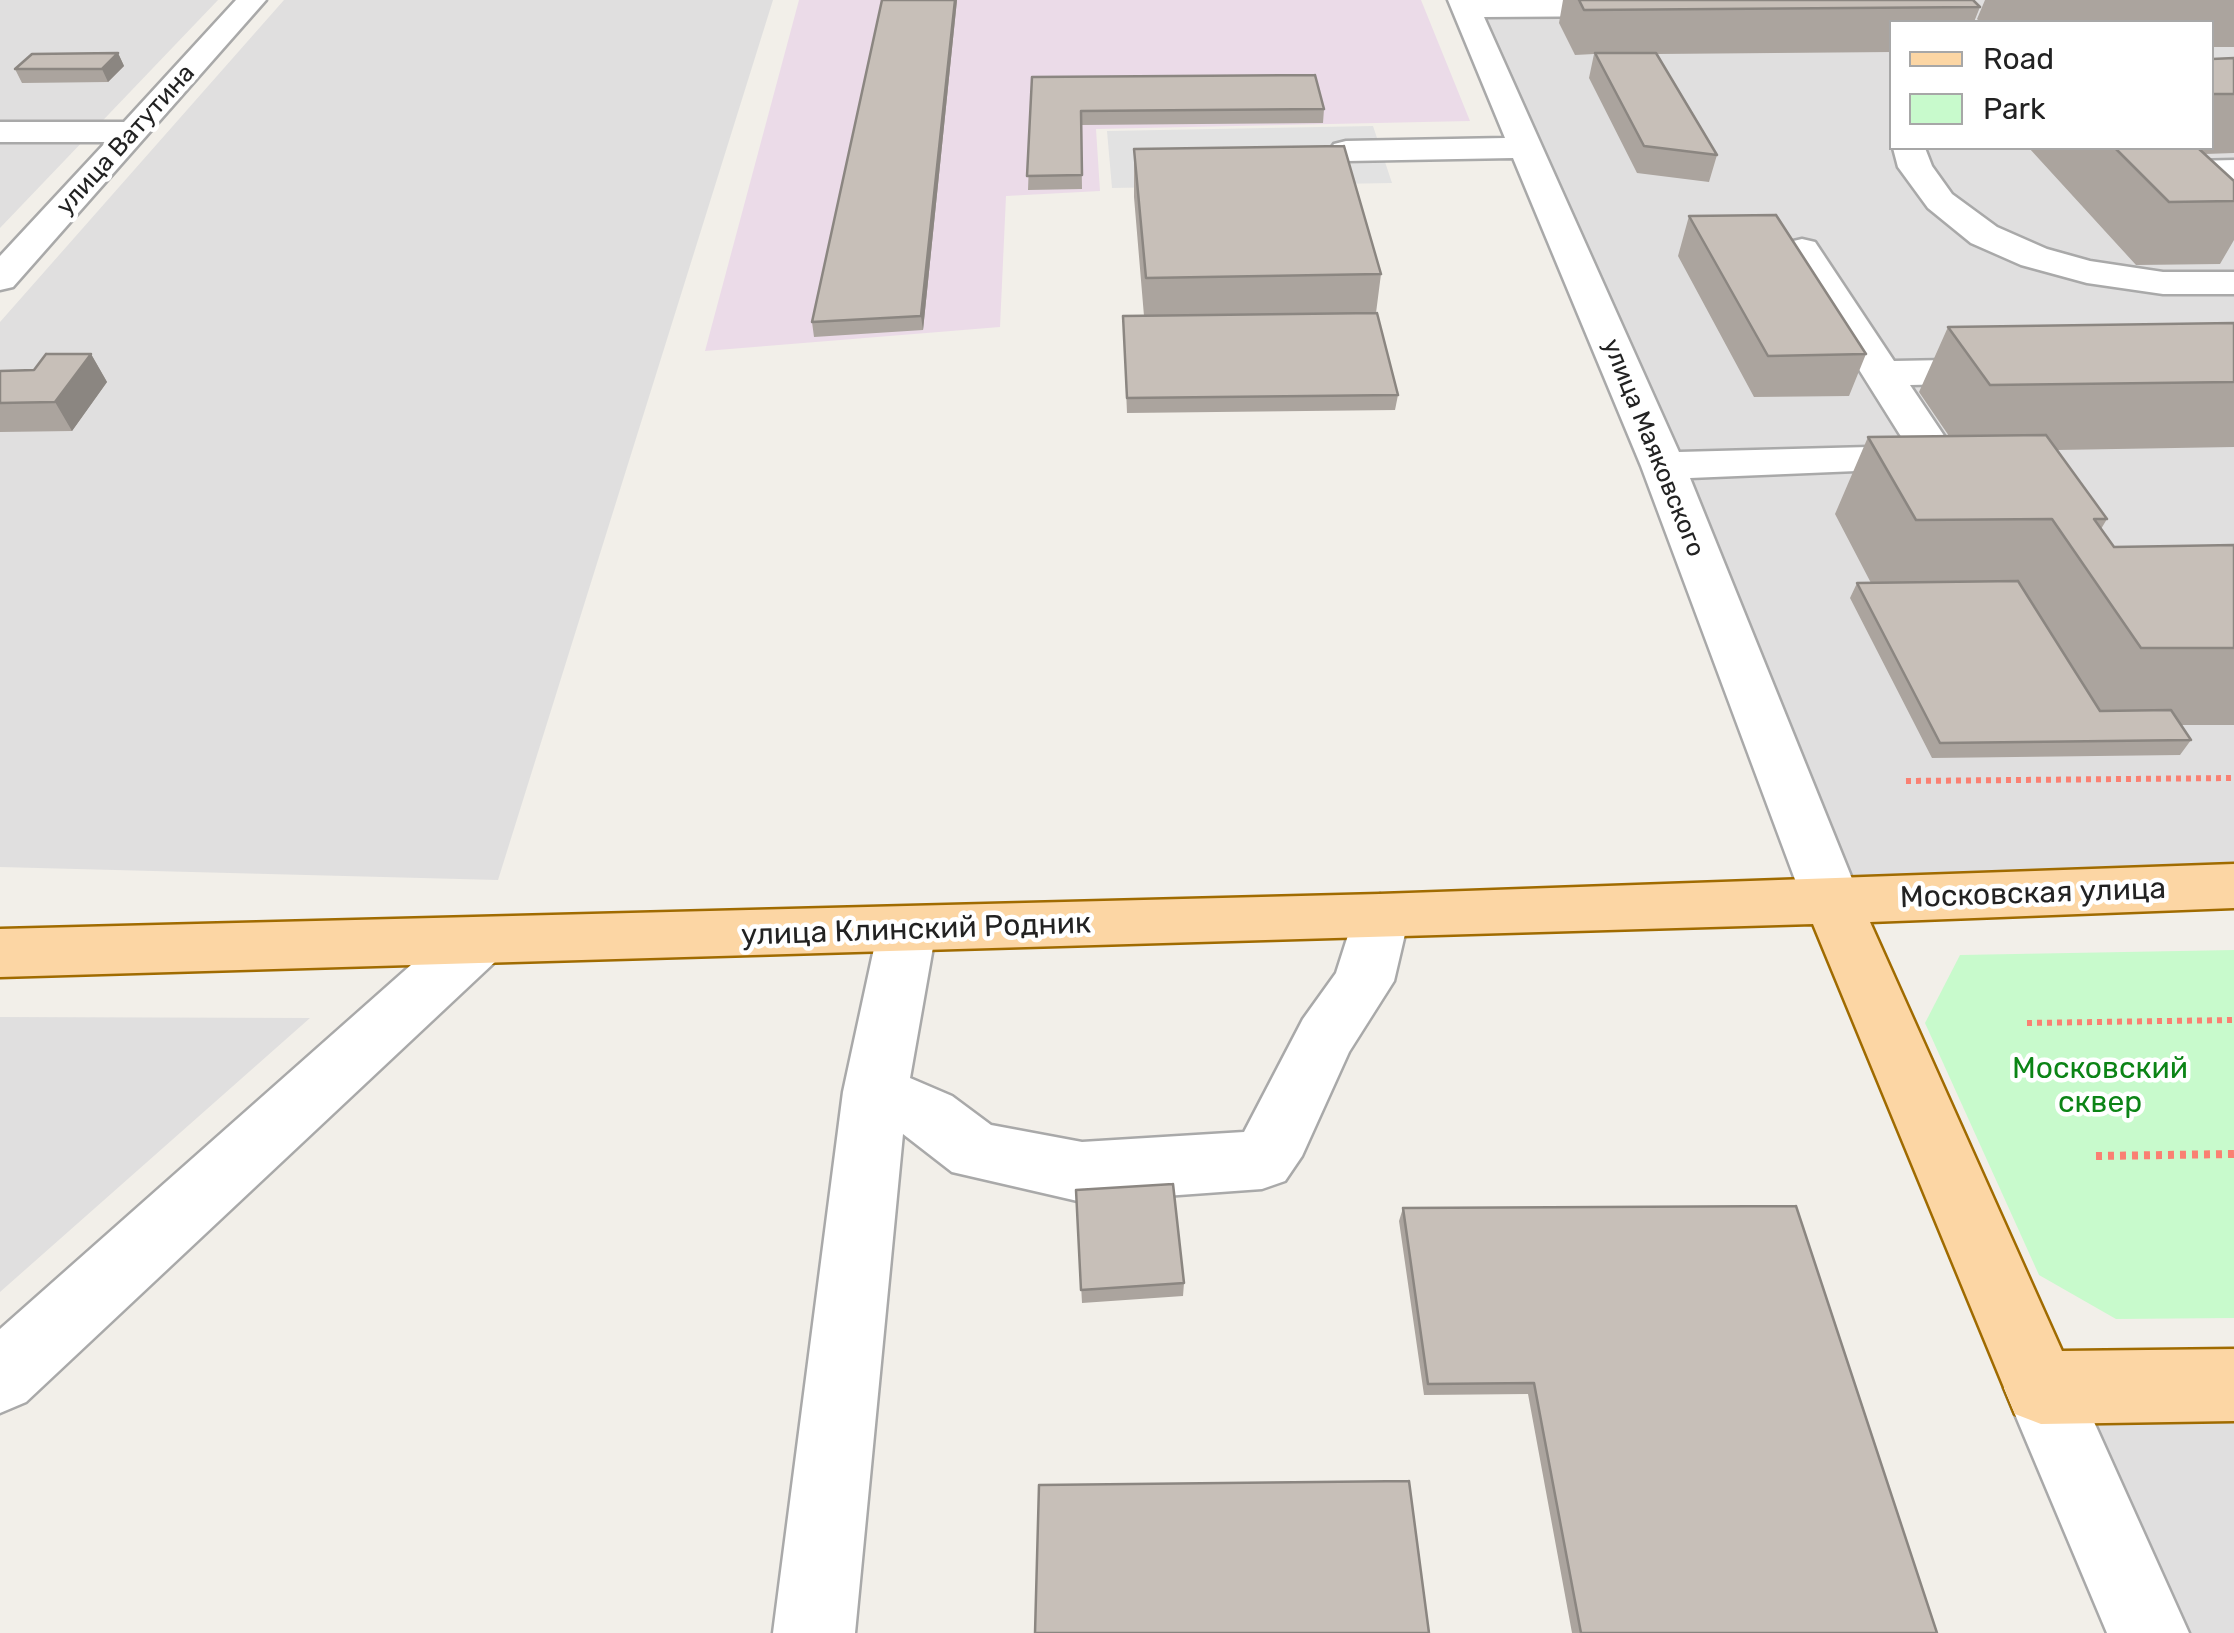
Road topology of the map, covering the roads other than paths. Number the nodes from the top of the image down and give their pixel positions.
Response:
1 (252, 0) edge
2 (1464, 4) edge
3 (1660, 7) edge
4 (0, 132) edge
5 (133, 132) junction
6 (1528, 148) junction
7 (1909, 150) edge
8 (1346, 151) edge
9 (2234, 170) edge
10 (2234, 211) edge
11 (1802, 250) edge
12 (0, 279) edge
13 (2234, 283) edge
14 (2040, 370) edge
15 (1884, 373) junction
16 (1662, 466) junction
17 (2234, 886) edge
18 (1832, 901) junction
19 (1380, 916) junction
20 (907, 930) junction
21 (476, 943) junction
22 (0, 953) edge
23 (875, 1092) junction
24 (0, 1377) edge
25 (2234, 1385) edge
26 (2041, 1388) junction
27 (814, 1633) edge
28 (2148, 1633) edge

1 - 5 street, улица Ватутина
2 - 3 street
2 - 6 street, улица Маяковского
4 - 5 street
5 - 12 street, улица Ватутина
6 - 8 street
6 - 16 street, улица Маяковского
7 - 13 street
9 - 10 street
11 - 15 street
14 - 15 street
15 - 16 street
16 - 18 street, улица Маяковского
17 - 18 main road, Московская улица
18 - 19 main road, улица Клинский Родник
18 - 26 main road
19 - 20 main road, улица Клинский Родник
19 - 23 street
20 - 21 main road, улица Клинский Родник
20 - 23 street
21 - 22 main road, улица Клинский Родник
21 - 24 street
23 - 27 street
25 - 26 main road
26 - 28 street

